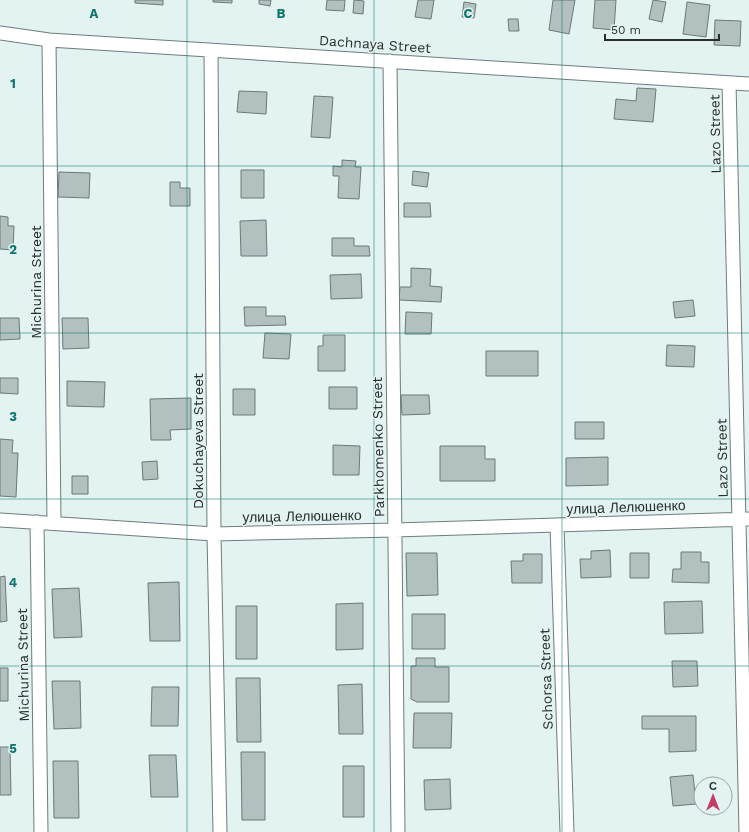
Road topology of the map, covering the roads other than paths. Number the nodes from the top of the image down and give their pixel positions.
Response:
1 (0, 33) edge
2 (50, 40) junction
3 (211, 50) junction
4 (390, 61) junction
5 (729, 83) junction
6 (749, 84) edge
7 (744, 519) edge
8 (0, 520) edge
9 (37, 522) junction
10 (54, 523) junction
11 (557, 525) junction
12 (395, 530) junction
13 (214, 534) junction
14 (41, 832) edge
15 (220, 832) edge
16 (398, 832) edge
17 (567, 832) edge
18 (746, 832) edge

1 - 2 street, Dachnaya Street
2 - 3 street, Dachnaya Street
2 - 10 street, Michurina Street
3 - 4 street, Dachnaya Street
3 - 13 street, Dokuchayeva Street
4 - 5 street, Dachnaya Street
4 - 12 street, Parkhomenko Street
5 - 6 street, Dachnaya Street
5 - 7 street, Lazo Street
7 - 11 street, улица Лелюшенко
7 - 18 street, Lazo Street
8 - 9 street, улица Лелюшенко
9 - 10 street, улица Лелюшенко
9 - 14 street, Michurina Street
10 - 13 street, улица Лелюшенко
11 - 12 street, улица Лелюшенко
11 - 17 street, Schorsa Street
12 - 13 street, улица Лелюшенко
12 - 16 street, Parkhomenko Street
13 - 15 street, Dokuchayeva Street

